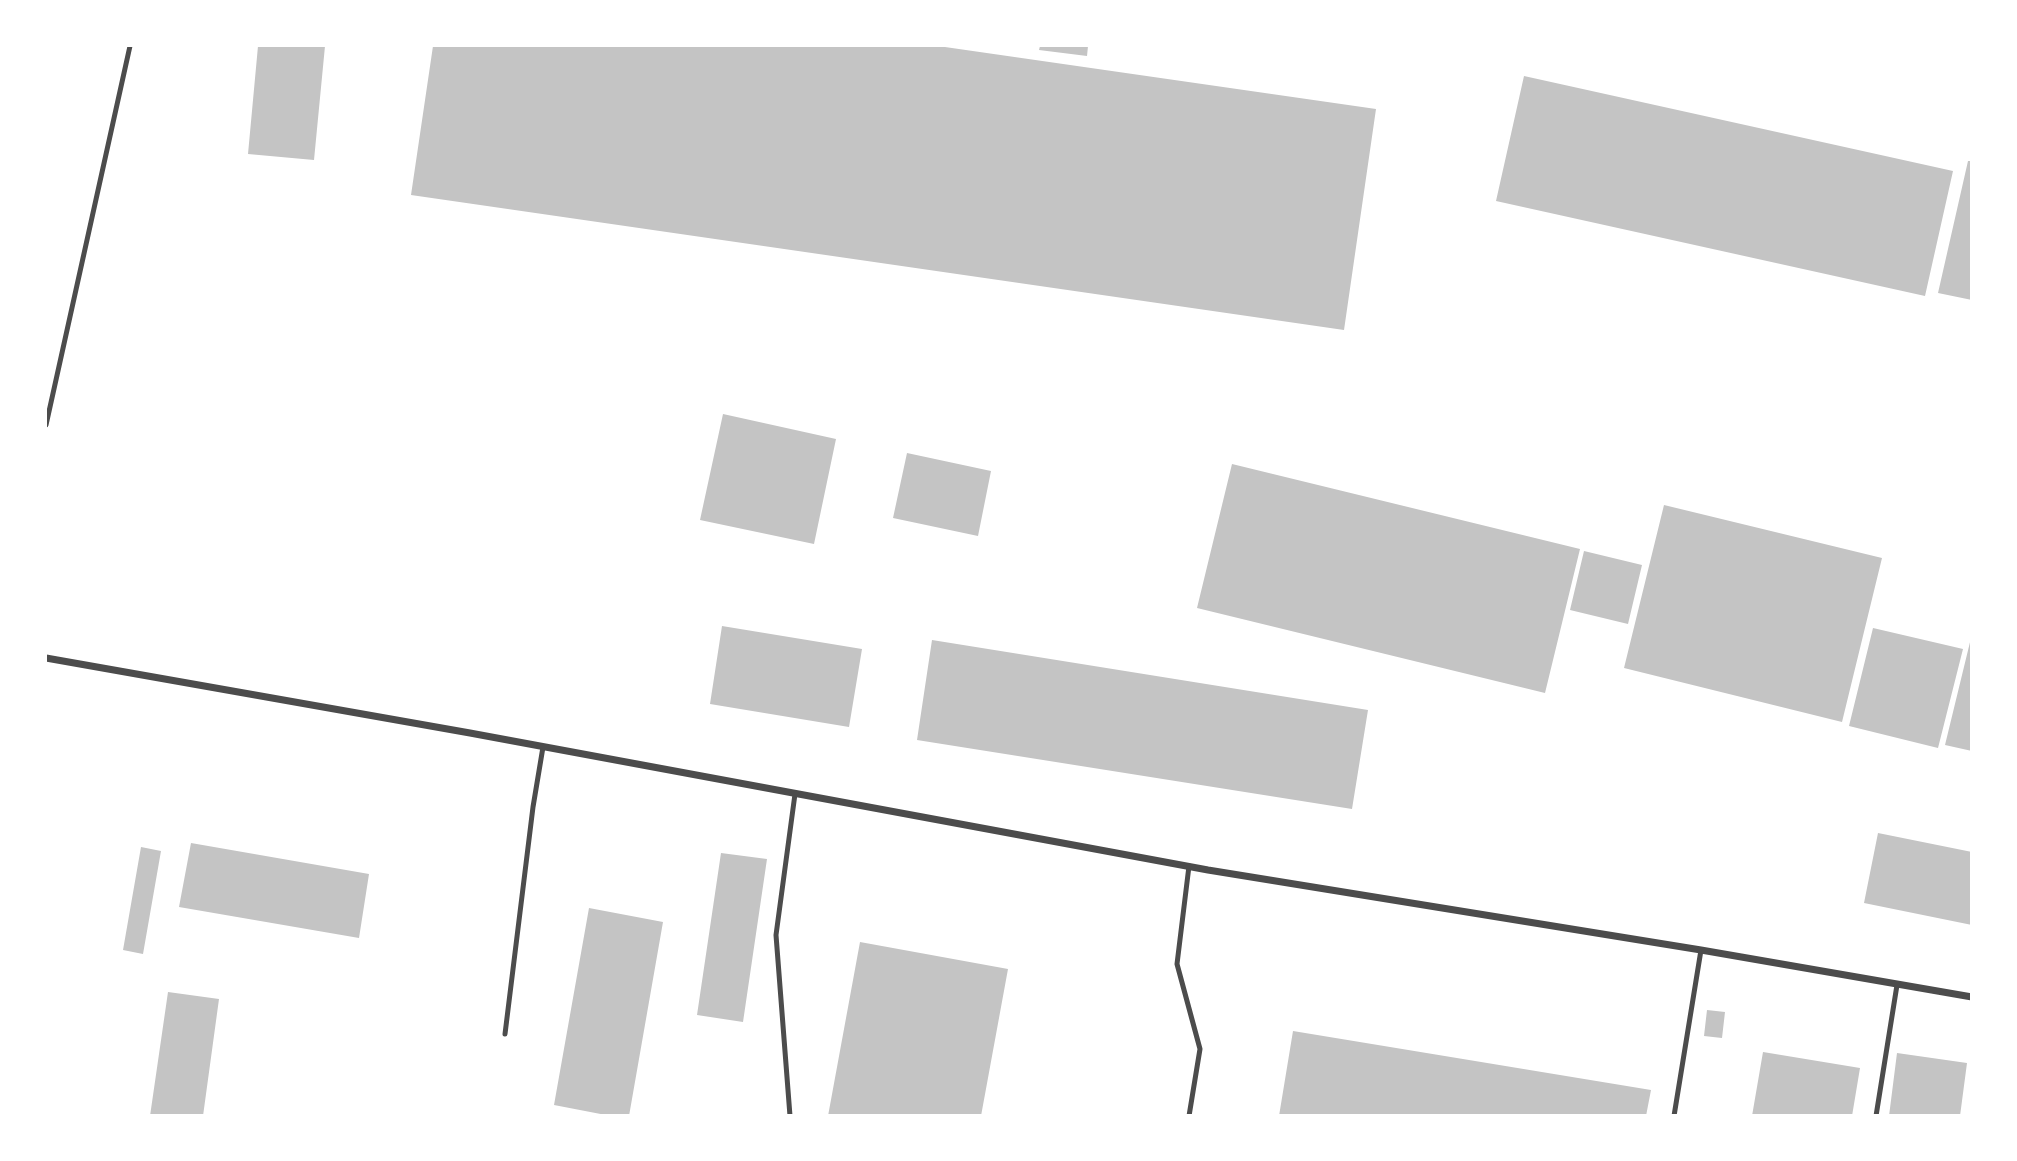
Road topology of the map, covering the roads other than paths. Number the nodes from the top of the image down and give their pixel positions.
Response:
1 (130, 46) edge
2 (46, 425) edge
3 (46, 659) edge
4 (543, 747) junction
5 (795, 794) junction
6 (1189, 866) junction
7 (1701, 950) junction
8 (1897, 985) junction
9 (1972, 997) edge
10 (505, 1034) dead end
11 (790, 1115) edge
12 (1189, 1115) edge
13 (1674, 1115) edge
14 (1875, 1115) edge

1 - 2 lane
3 - 4 street
4 - 5 street
4 - 10 lane
5 - 6 street
5 - 11 lane
6 - 7 street
6 - 12 lane
7 - 8 street
7 - 13 lane
8 - 9 street
8 - 14 lane

